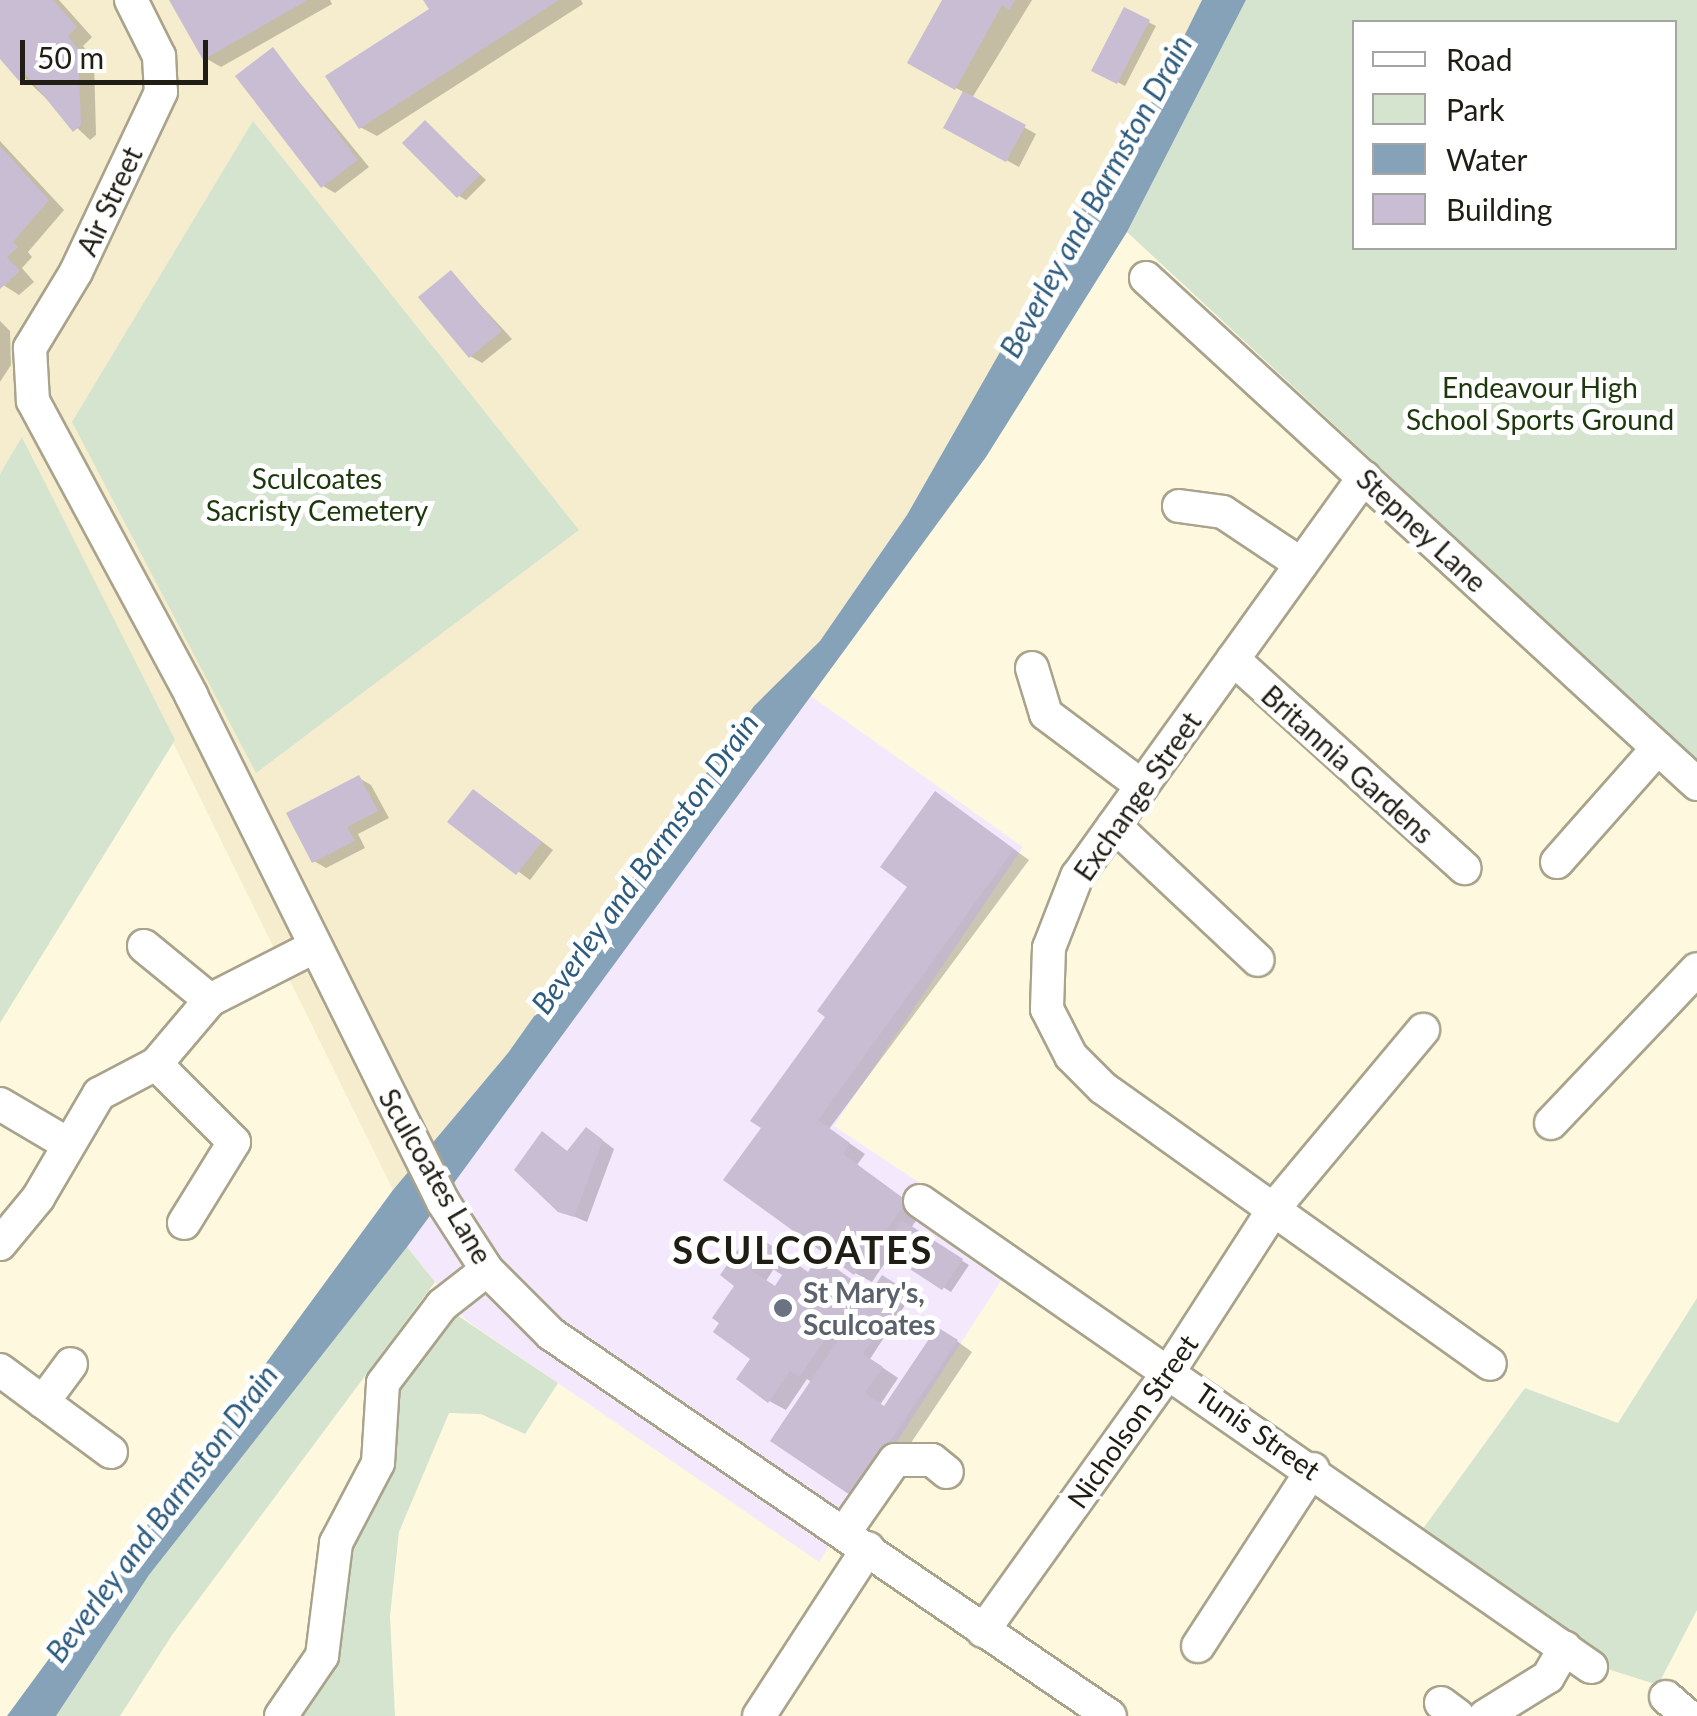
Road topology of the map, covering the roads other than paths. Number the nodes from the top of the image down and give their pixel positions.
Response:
1 (131, 0) edge
2 (1146, 278) dead end
3 (33, 400) joint
4 (1364, 477) junction
5 (1178, 506) dead end
6 (1301, 564) junction
7 (1233, 659) junction
8 (1032, 668) dead end
9 (1658, 748) junction
10 (1697, 784) edge
11 (1142, 786) junction
12 (1114, 825) junction
13 (1557, 862) dead end
14 (1464, 868) dead end
15 (144, 946) dead end
16 (312, 948) junction
17 (1258, 960) dead end
18 (1697, 969) edge
19 (210, 1000) junction
20 (1423, 1030) dead end
21 (156, 1064) junction
22 (0, 1104) edge
23 (1551, 1122) dead end
24 (68, 1144) junction
25 (920, 1201) dead end
26 (1275, 1207) junction
27 (184, 1223) dead end
28 (0, 1244) edge
29 (487, 1270) junction
30 (71, 1364) dead end
31 (1490, 1364) dead end
32 (0, 1370) edge
33 (1170, 1370) junction
34 (43, 1402) junction
35 (111, 1452) dead end
36 (1313, 1468) junction
37 (947, 1472) dead end
38 (856, 1540) junction
39 (983, 1630) junction
40 (1198, 1646) dead end
41 (281, 1716) edge
42 (758, 1716) edge
43 (1110, 1716) edge
44 (1485, 1716) edge

1 - 3 street, Air Street
2 - 4 street, Stepney Lane
3 - 16 street, Sculcoates Lane
4 - 6 street, Exchange Street
4 - 9 street, Stepney Lane
5 - 6 street
6 - 7 street, Exchange Street
7 - 11 street, Exchange Street
7 - 14 street, Britannia Gardens
8 - 11 street
9 - 10 street, Stepney Lane
9 - 13 street
11 - 12 street, Exchange Street
12 - 17 street
12 - 26 street, Exchange Street
15 - 19 street
16 - 19 street
16 - 29 street, Sculcoates Lane
18 - 23 street
19 - 21 street
20 - 26 street, Nicholson Street
21 - 24 street
21 - 27 street
22 - 24 street
24 - 28 street
25 - 33 street, Tunis Street
26 - 31 street, Exchange Street
26 - 33 street, Nicholson Street
29 - 38 street, Sculcoates Lane
29 - 41 street
30 - 34 street
32 - 34 street
33 - 36 street, Tunis Street
33 - 39 street, Nicholson Street
34 - 35 street
36 - 40 street
36 - 44 street, Tunis Street
37 - 38 street
38 - 39 street, Sculcoates Lane
38 - 42 street
39 - 43 street, Sculcoates Lane

